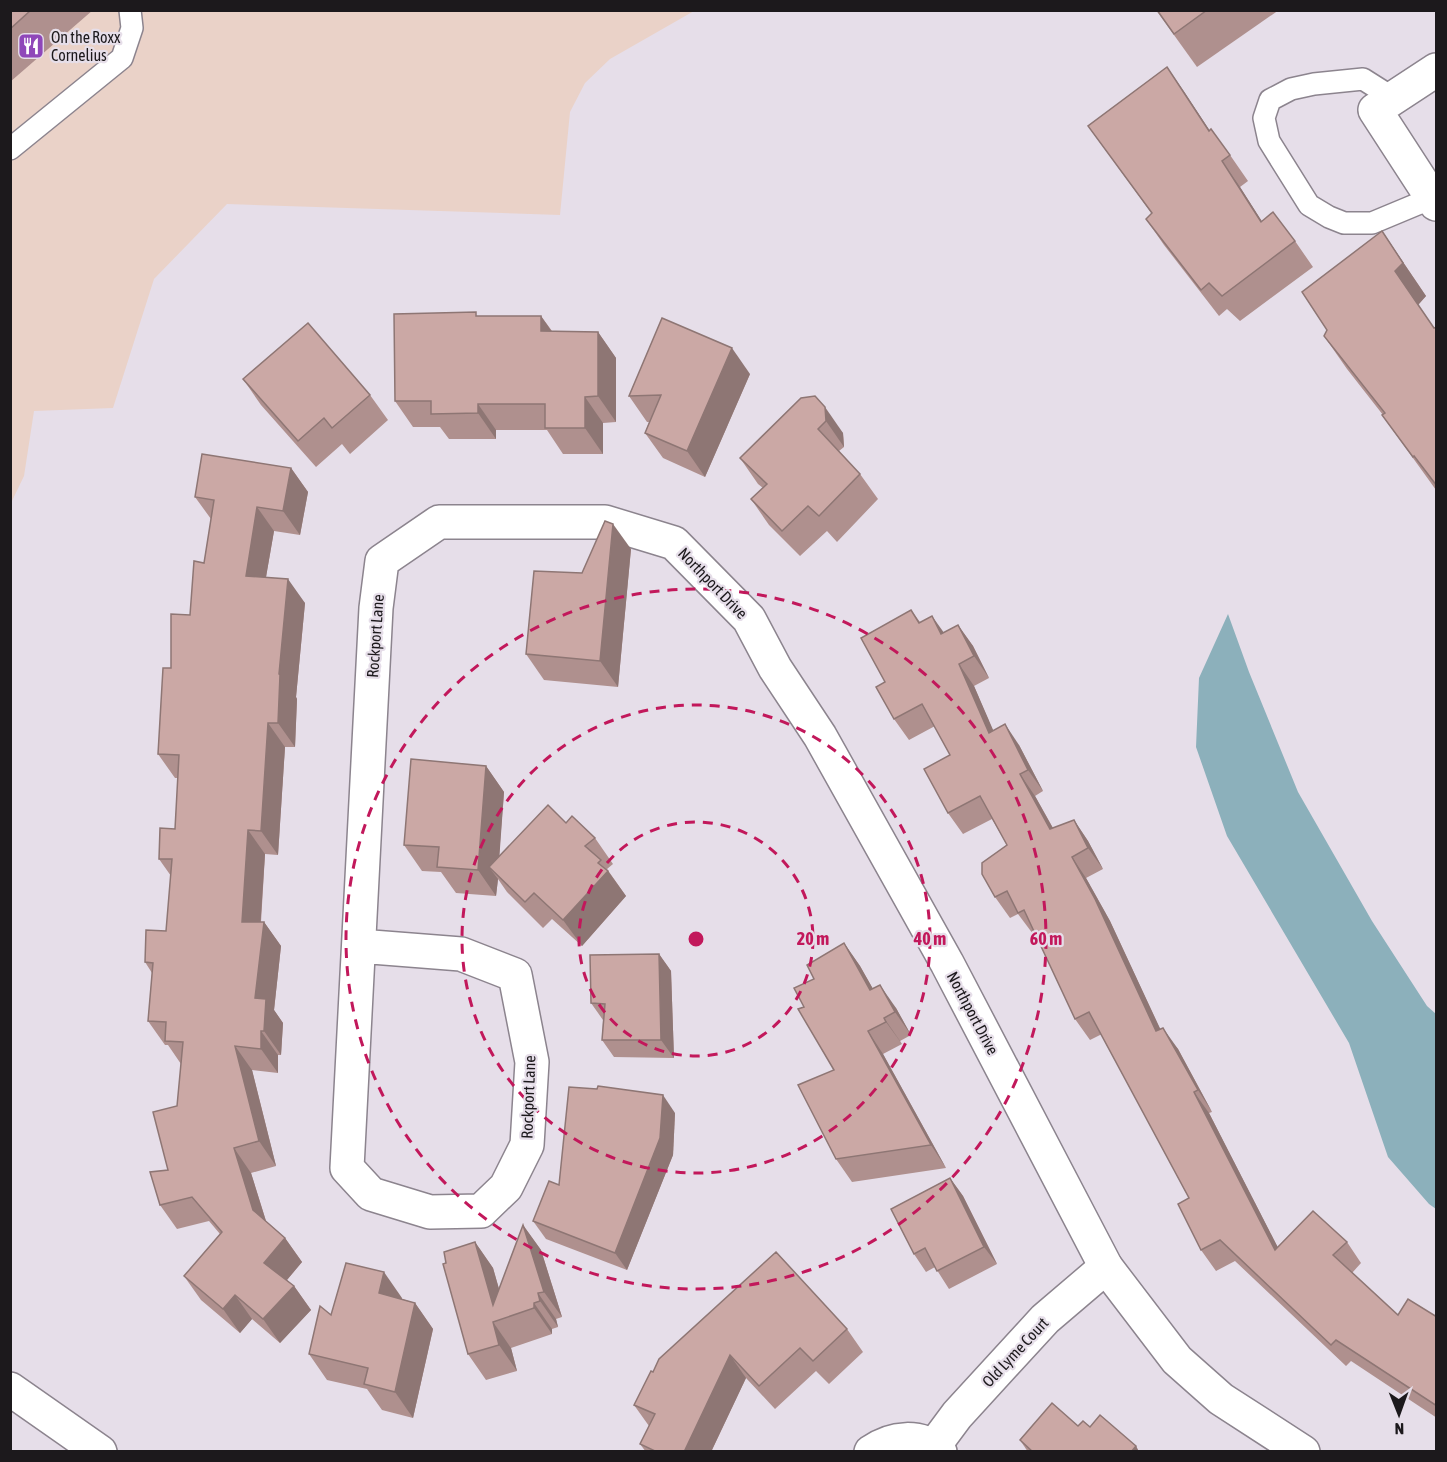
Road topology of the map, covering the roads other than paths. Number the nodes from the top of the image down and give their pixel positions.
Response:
1 (130, 10) edge
2 (1437, 69) edge
3 (1384, 104) junction
4 (10, 149) edge
5 (1434, 201) edge
6 (605, 522) joint
7 (359, 946) junction
8 (1106, 1267) junction
9 (10, 1389) edge
10 (937, 1449) edge
11 (95, 1450) edge
12 (871, 1452) edge
13 (1303, 1452) edge

1 - 4 lane
2 - 3 street
3 - 5 street
3 - 5 lane
6 - 7 street, Rockport Lane
6 - 8 street, Northport Drive
7 - 7 street, Rockport Lane
8 - 10 street, Old Lyme Court
8 - 13 street, Northport Drive
9 - 11 street
10 - 12 street, Old Lyme Court

